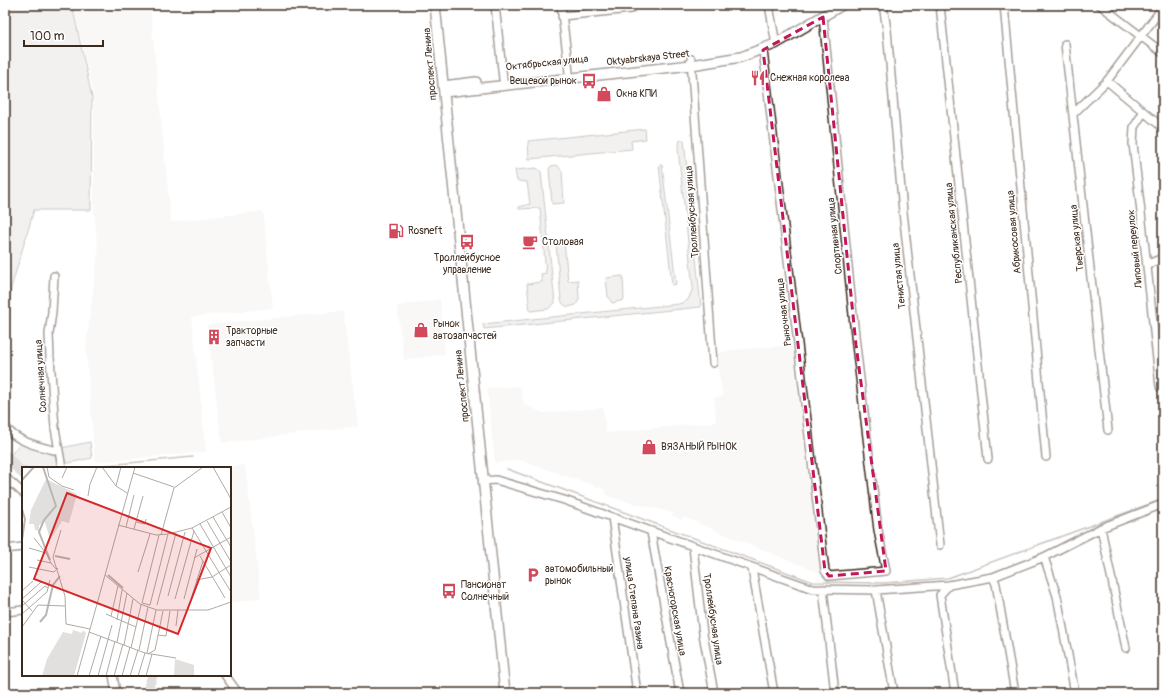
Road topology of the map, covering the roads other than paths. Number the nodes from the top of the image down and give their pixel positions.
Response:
1 (436, 5) edge
2 (495, 5) edge
3 (561, 5) edge
4 (590, 5) edge
5 (631, 5) edge
6 (769, 5) edge
7 (832, 5) edge
8 (842, 5) edge
9 (883, 5) edge
10 (940, 5) edge
11 (1004, 5) edge
12 (1100, 5) edge
13 (1163, 7) edge
14 (590, 13) junction
15 (562, 16) junction
16 (823, 17) junction
17 (1142, 37) junction
18 (775, 39) junction
19 (1065, 44) dead end
20 (763, 50) junction
21 (1163, 53) edge
22 (691, 62) junction
23 (569, 72) junction
24 (1107, 81) junction
25 (503, 82) junction
26 (443, 89) junction
27 (1143, 112) junction
28 (1073, 114) junction
29 (1163, 128) edge
30 (1163, 258) edge
31 (1148, 264) junction
32 (54, 276) dead end
33 (714, 363) dead end
34 (1160, 387) dead end
35 (5, 426) edge
36 (1108, 430) dead end
37 (58, 451) junction
38 (1046, 457) dead end
39 (988, 459) dead end
40 (62, 467) edge
41 (5, 477) edge
42 (483, 481) junction
43 (13, 484) junction
44 (5, 485) edge
45 (22, 492) edge
46 (1163, 504) edge
47 (612, 517) junction
48 (1101, 528) junction
49 (651, 532) junction
50 (22, 546) edge
51 (940, 546) dead end
52 (693, 547) junction
53 (5, 549) edge
54 (1044, 557) junction
55 (752, 569) junction
56 (824, 572) joint
57 (993, 577) junction
58 (949, 585) junction
59 (824, 589) junction
60 (876, 590) junction
61 (22, 610) edge
62 (5, 612) edge
63 (1126, 648) dead end
64 (113, 676) edge
65 (226, 676) edge
66 (116, 693) edge
67 (238, 693) edge
68 (505, 693) edge
69 (637, 693) edge
70 (680, 693) edge
71 (714, 693) edge
72 (774, 693) edge
73 (835, 693) edge
74 (894, 693) edge
75 (955, 693) edge
76 (1015, 693) edge
77 (1075, 693) edge

1 - 26 main road, проспект Ленина
2 - 25 street
3 - 15 street
4 - 14 street
5 - 14 street
6 - 18 street
7 - 18 main road, Октябрьская улица
8 - 16 main road, Oktyabrskaya Street
9 - 51 street, Тенистая улица
10 - 39 street, Республиканская улица
11 - 38 street, Абрикосовая улица
12 - 17 street
13 - 17 street
14 - 15 street
15 - 23 street
16 - 20 main road, Oktyabrskaya Street
16 - 56 street, Спортивная улица
17 - 21 street
17 - 24 street
18 - 22 main road, Октябрьская улица
19 - 28 street, Тверская улица
20 - 22 main road, Oktyabrskaya Street
20 - 56 street, Рыночная улица
22 - 23 main road, Октябрьская улица
22 - 25 main road, Oktyabrskaya Street
22 - 33 street, Троллейбусная улица
23 - 25 main road, Октябрьская улица
24 - 27 street
24 - 28 street
25 - 26 main road, Октябрьская улица
25 - 26 main road, Oktyabrskaya Street
26 - 42 main road, проспект Ленина
27 - 29 street
27 - 31 street, Липовый переулок
28 - 36 street, Тверская улица
30 - 31 street
31 - 34 street, Липовый переулок
32 - 37 street, Солнечная улица
35 - 37 street
37 - 40 street, Солнечная улица
41 - 43 street
42 - 47 street
42 - 68 main road, проспект Ленина
43 - 44 street
43 - 45 street
46 - 48 street
47 - 49 street
47 - 69 street, улица Степана Разина
48 - 54 street
48 - 63 street
49 - 52 street
49 - 70 street, Красногорская улица
50 - 53 street
52 - 55 street
52 - 71 street, Троллейбусная улица
54 - 57 street
54 - 77 street
55 - 59 street
55 - 72 street
57 - 58 street
57 - 76 street
58 - 60 street
58 - 75 street
59 - 60 street
59 - 73 street
60 - 74 street
61 - 62 street
64 - 66 street
65 - 67 street

